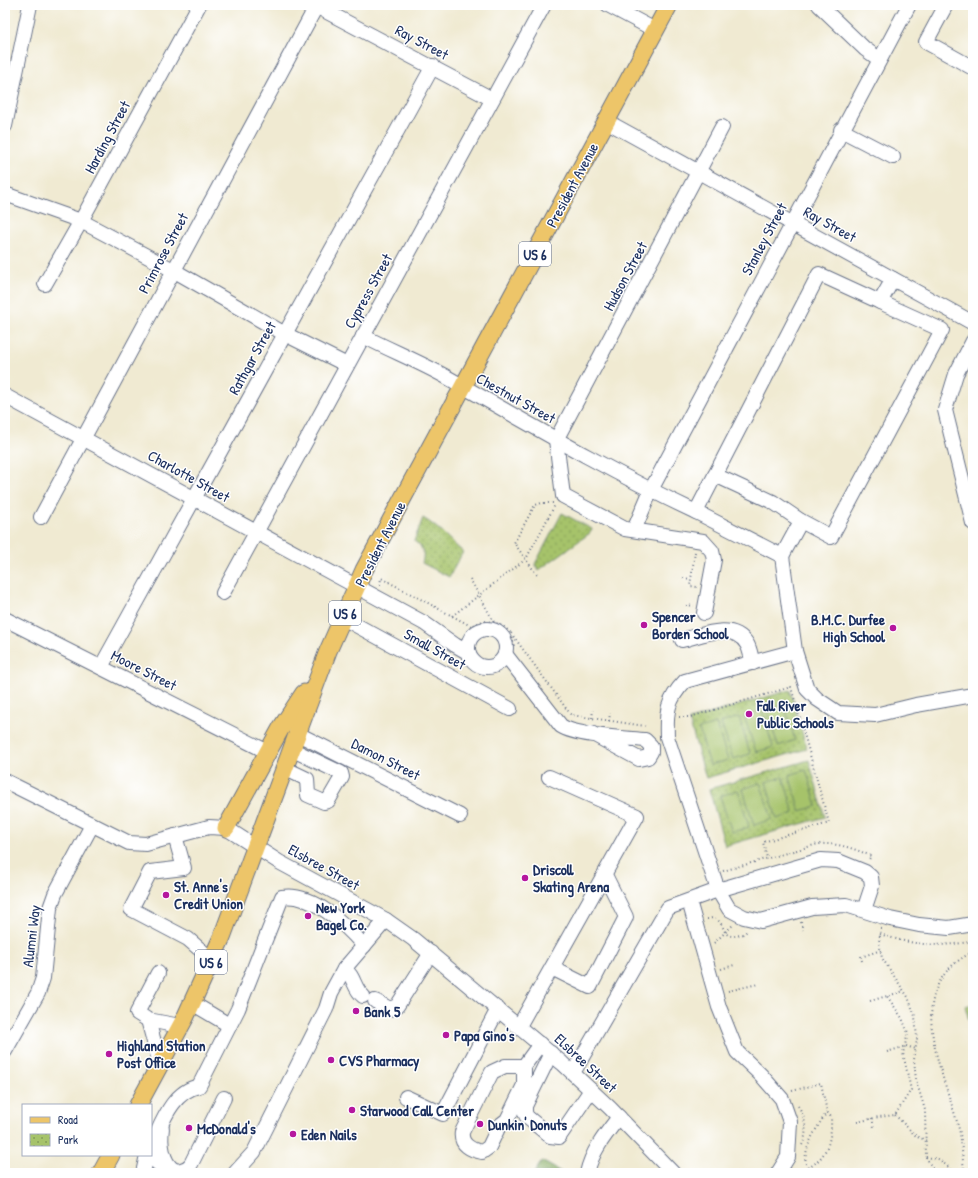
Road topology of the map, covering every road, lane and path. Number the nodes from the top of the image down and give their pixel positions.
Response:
1 (30, 5) edge
2 (199, 5) edge
3 (316, 5) edge
4 (544, 5) edge
5 (608, 5) edge
6 (668, 5) edge
7 (819, 5) edge
8 (909, 5) edge
9 (946, 5) edge
10 (655, 30) junction
11 (880, 59) junction
12 (433, 66) junction
13 (973, 68) edge
14 (10, 75) edge
15 (492, 99) junction
16 (606, 121) junction
17 (5, 126) edge
18 (722, 127) dead end
19 (841, 130) junction
20 (893, 157) dead end
21 (699, 173) junction
22 (5, 194) edge
23 (82, 221) junction
24 (792, 223) junction
25 (173, 270) junction
26 (893, 279) junction
27 (45, 284) dead end
28 (880, 302) junction
29 (973, 323) edge
30 (285, 334) junction
31 (363, 336) junction
32 (973, 341) edge
33 (347, 366) junction
34 (463, 388) junction
35 (5, 396) edge
36 (83, 437) junction
37 (556, 440) junction
38 (715, 475) junction
39 (651, 490) junction
40 (194, 498) junction
41 (696, 512) junction
42 (41, 517) dead end
43 (801, 521) junction
44 (973, 523) edge
45 (634, 530) junction
46 (256, 532) junction
47 (782, 556) junction
48 (526, 558) junction
49 (537, 575) dead end
50 (683, 578) dead end
51 (470, 579) dead end
52 (691, 579) dead end
53 (357, 587) junction
54 (381, 589) dead end
55 (223, 593) dead end
56 (479, 595) junction
57 (704, 613) dead end
58 (452, 616) junction
59 (343, 618) junction
60 (5, 619) edge
61 (494, 622) junction
62 (511, 633) junction
63 (682, 640) dead end
64 (795, 651) junction
65 (469, 653) junction
66 (509, 653) junction
67 (753, 663) junction
68 (101, 667) junction
69 (321, 668) junction
70 (973, 695) edge
71 (510, 709) dead end
72 (593, 710) dead end
73 (610, 713) dead end
74 (675, 715) dead end
75 (592, 718) junction
76 (609, 720) junction
77 (645, 726) dead end
78 (591, 734) dead end
79 (294, 741) junction
80 (268, 752) junction
81 (284, 768) junction
82 (549, 777) dead end
83 (5, 781) edge
84 (460, 816) dead end
85 (92, 826) junction
86 (226, 828) junction
87 (175, 836) junction
88 (256, 848) junction
89 (767, 858) dead end
90 (604, 875) junction
91 (718, 890) junction
92 (689, 901) junction
93 (864, 910) junction
94 (386, 920) junction
95 (702, 920) dead end
96 (806, 920) dead end
97 (801, 921) junction
98 (794, 923) dead end
99 (738, 924) dead end
100 (973, 924) edge
101 (882, 925) dead end
102 (743, 926) dead end
103 (803, 930) dead end
104 (725, 933) junction
105 (880, 934) junction
106 (712, 939) dead end
107 (973, 942) edge
108 (714, 943) junction
109 (364, 946) junction
110 (715, 950) dead end
111 (880, 950) junction
112 (973, 952) edge
113 (431, 954) junction
114 (212, 960) junction
115 (862, 961) dead end
116 (719, 962) dead end
117 (734, 965) dead end
118 (552, 968) junction
119 (344, 969) junction
120 (721, 969) junction
121 (158, 973) dead end
122 (724, 976) dead end
123 (726, 984) dead end
124 (758, 984) dead end
125 (904, 991) junction
126 (887, 996) junction
127 (870, 1001) dead end
128 (192, 1003) junction
129 (498, 1009) junction
130 (148, 1020) junction
131 (229, 1025) junction
132 (180, 1026) junction
133 (519, 1026) junction
134 (540, 1044) junction
135 (906, 1046) junction
136 (916, 1049) junction
137 (5, 1051) edge
138 (887, 1052) dead end
139 (551, 1053) junction
140 (160, 1064) junction
141 (524, 1066) junction
142 (574, 1073) junction
143 (916, 1080) junction
144 (911, 1085) junction
145 (786, 1087) dead end
146 (591, 1090) junction
147 (791, 1091) junction
148 (792, 1096) dead end
149 (406, 1097) dead end
150 (139, 1104) edge
151 (797, 1105) dead end
152 (827, 1112) junction
153 (895, 1115) junction
154 (618, 1117) junction
155 (872, 1118) junction
156 (163, 1121) junction
157 (857, 1122) dead end
158 (874, 1127) dead end
159 (806, 1138) junction
160 (810, 1140) junction
161 (926, 1140) junction
162 (152, 1145) edge
163 (800, 1148) dead end
164 (148, 1156) edge
165 (152, 1156) edge
166 (926, 1157) junction
167 (200, 1166) dead end
168 (808, 1168) junction
169 (174, 1170) junction
170 (668, 1171) edge
171 (143, 1173) edge
172 (236, 1173) edge
173 (587, 1173) edge
174 (778, 1173) edge
175 (811, 1173) edge
176 (935, 1173) edge

1 - 14 street
2 - 23 street, Harding Street
3 - 12 street, Ray Street
3 - 25 street, Primrose Street
4 - 15 street, Cypress Street
5 - 10 street
6 - 10 main road, President Avenue / US 6
7 - 11 street
8 - 11 street, Stanley Street
9 - 13 street
10 - 16 main road, President Avenue / US 6
11 - 19 street, Stanley Street
12 - 15 street, Ray Street
12 - 30 street, Rathgar Street
14 - 17 street
15 - 31 street, Cypress Street
16 - 21 street, Ray Street
16 - 34 main road, President Avenue / US 6
18 - 21 street, Hudson Street
19 - 20 street
19 - 24 street, Stanley Street
21 - 24 street, Ray Street
21 - 37 street, Hudson Street
22 - 23 street
23 - 25 street
23 - 27 street, Harding Street
24 - 26 street, Ray Street
24 - 39 street, Stanley Street
25 - 30 street
25 - 36 street, Primrose Street
26 - 28 street
26 - 29 street, Ray Street
28 - 38 street
28 - 43 street
30 - 33 street
30 - 40 street, Rathgar Street
31 - 33 street, Cypress Street
31 - 34 street, Chestnut Street
32 - 44 street
33 - 46 street, Cypress Street
34 - 37 street, Chestnut Street
34 - 53 main road, President Avenue / US 6
35 - 36 street, Charlotte Street
36 - 40 street, Charlotte Street
36 - 42 street, Primrose Street
37 - 39 street, Chestnut Street
37 - 45 street
38 - 41 street
38 - 43 street
39 - 41 street, Chestnut Street
39 - 45 street, Stanley Street
40 - 46 street, Charlotte Street
40 - 68 street, Rathgar Street
41 - 47 street, Chestnut Street
43 - 47 street
45 - 57 street
46 - 53 street, Charlotte Street
46 - 55 street, Cypress Street
47 - 64 street
48 - 48 path
48 - 49 path
48 - 56 path
50 - 52 path
51 - 56 path
53 - 59 main road, President Avenue / US 6
53 - 65 street, Charlotte Street
54 - 58 path
56 - 58 path
56 - 61 path
58 - 61 path
59 - 69 main road, President Avenue / US 6
59 - 71 street, Small Street
60 - 68 street, Moore Street
61 - 62 path
62 - 66 path
62 - 75 path
63 - 67 street
64 - 67 street
64 - 70 street
65 - 66 street
65 - 66 street
66 - 78 street
67 - 91 street
68 - 80 street, Moore Street
69 - 79 main road, President Avenue / US 6
69 - 80 main road
72 - 75 path
73 - 76 path
74 - 89 path
75 - 76 path
76 - 77 path
79 - 81 main road, President Avenue / US 6
79 - 81 street
79 - 84 street, Damon Street
80 - 86 main road
81 - 88 main road, President Avenue / US 6
82 - 90 street
83 - 85 street
85 - 87 street
85 - 137 street, Alumni Way
86 - 87 street
86 - 88 street, Elsbree Street
87 - 114 street
88 - 94 street, Elsbree Street
88 - 114 main road, President Avenue / US 6
90 - 118 street
90 - 118 street
91 - 92 street
91 - 93 street
91 - 93 street
92 - 142 street
92 - 174 street
93 - 100 street
94 - 109 street
94 - 113 street, Elsbree Street
95 - 104 path
96 - 97 path
97 - 98 path
97 - 103 path
99 - 104 path
101 - 105 path
102 - 104 path
104 - 108 path
105 - 107 path
105 - 111 path
106 - 108 path
108 - 110 path
109 - 119 street
109 - 131 street
111 - 115 path
111 - 125 path
112 - 166 path
113 - 119 street
113 - 129 street, Elsbree Street
114 - 128 main road, President Avenue / US 6
116 - 120 path
117 - 120 path
118 - 133 street
119 - 172 street
120 - 122 path
121 - 130 street
123 - 124 path
125 - 126 path
125 - 136 path
126 - 127 path
126 - 135 path
128 - 131 street
128 - 132 main road, President Avenue / US 6
129 - 133 street, Elsbree Street
129 - 149 street
130 - 132 street
130 - 140 street
131 - 156 street
132 - 140 main road, President Avenue / US 6
133 - 134 street, Elsbree Street
134 - 139 street, Elsbree Street
134 - 141 street
135 - 136 path
135 - 138 path
135 - 144 path
136 - 143 path
139 - 142 street, Elsbree Street
139 - 146 street
140 - 150 main road, President Avenue / US 6
141 - 141 street
142 - 146 street, Elsbree Street
143 - 144 path
143 - 161 path
144 - 153 path
145 - 147 path
146 - 154 street, Elsbree Street
147 - 148 path
147 - 152 path
151 - 159 path
152 - 160 path
152 - 168 path
153 - 155 path
153 - 161 path
154 - 170 street, Elsbree Street
154 - 173 street
155 - 157 path
155 - 158 path
156 - 162 street
156 - 169 street
159 - 160 path
159 - 163 path
160 - 168 path
161 - 166 path
164 - 171 street
165 - 169 street
166 - 176 path
167 - 169 street
168 - 175 path

